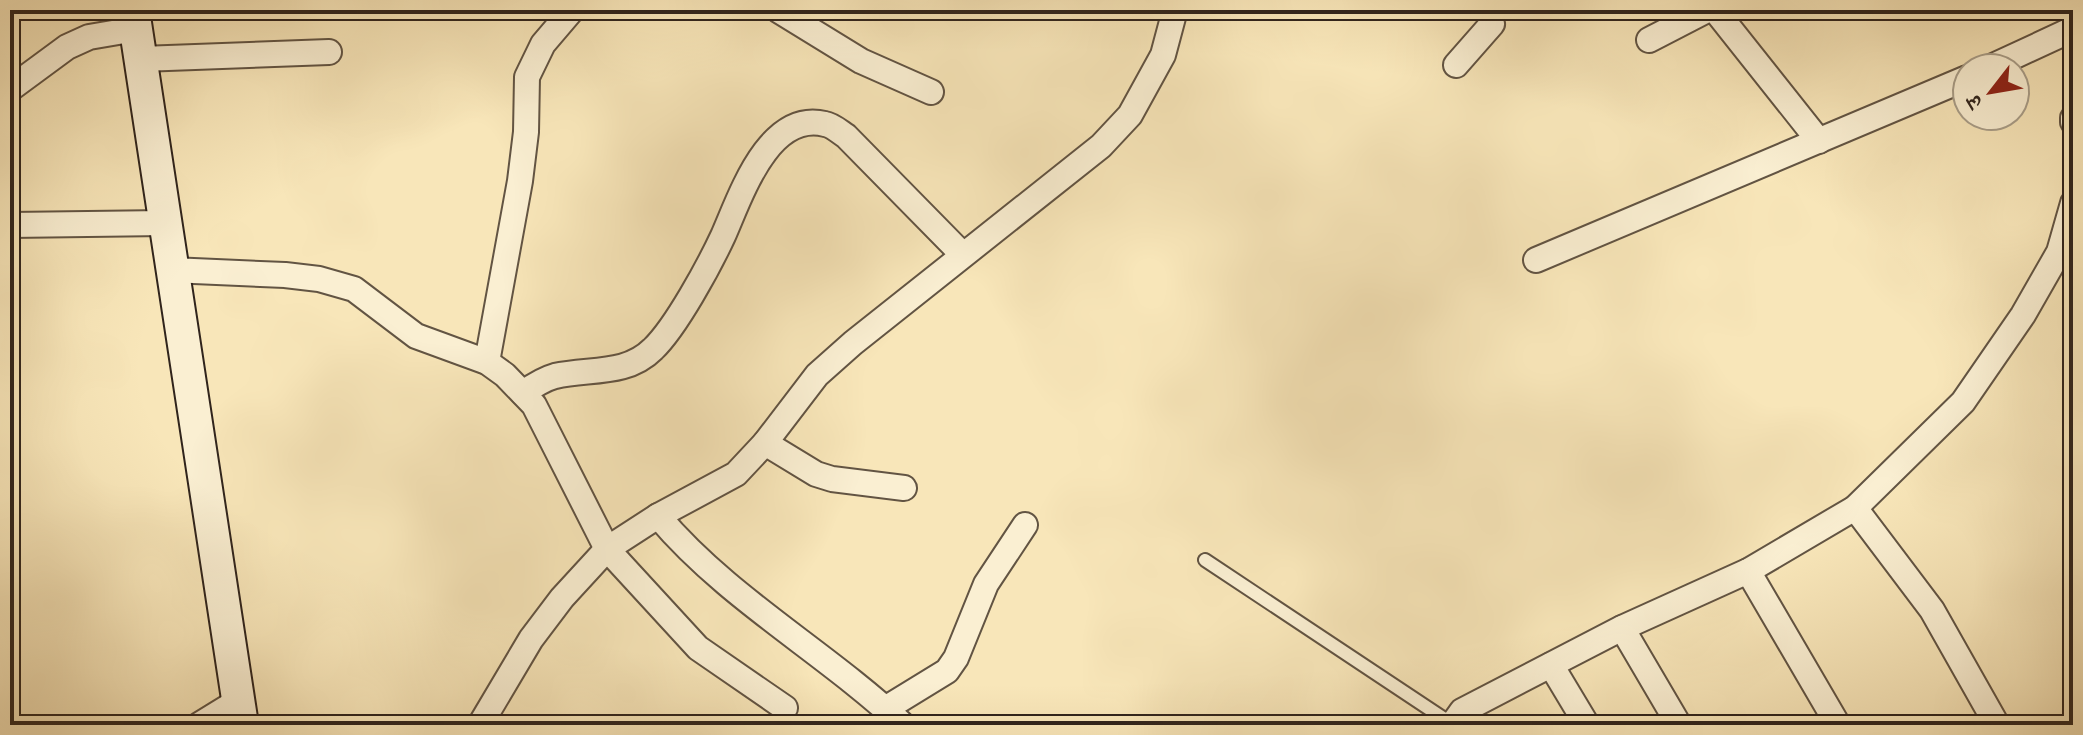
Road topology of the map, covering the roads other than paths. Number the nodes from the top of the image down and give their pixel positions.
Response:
1 (572, 10) edge
2 (778, 10) edge
3 (1175, 10) edge
4 (1487, 10) edge
5 (1707, 10) edge
6 (1715, 10) edge
7 (2073, 29) edge
8 (136, 33) edge
9 (1649, 40) dead end
10 (329, 52) dead end
11 (2023, 52) edge
12 (1456, 65) dead end
13 (1951, 85) edge
14 (10, 89) edge
15 (931, 92) dead end
16 (1819, 141) junction
17 (2073, 203) edge
18 (165, 223) junction
19 (10, 225) edge
20 (962, 254) junction
21 (1536, 260) dead end
22 (171, 270) junction
23 (487, 362) junction
24 (523, 393) junction
25 (765, 443) junction
26 (904, 488) dead end
27 (1855, 508) junction
28 (658, 516) junction
29 (1025, 525) dead end
30 (607, 549) junction
31 (1205, 560) dead end
32 (1748, 571) junction
33 (1622, 628) junction
34 (1551, 665) junction
35 (785, 708) dead end
36 (240, 713) edge
37 (894, 717) edge
38 (1452, 724) edge
39 (199, 725) edge
40 (480, 725) edge
41 (1587, 725) edge
42 (1679, 725) edge
43 (1838, 725) edge
44 (1997, 725) edge

1 - 23 street
2 - 15 street
3 - 20 street
4 - 12 street
5 - 9 street
6 - 16 street
7 - 11 street
8 - 10 street
8 - 14 street
8 - 18 main road
13 - 16 street
16 - 21 street
17 - 27 street
18 - 19 street
18 - 22 main road
20 - 24 street
20 - 25 street
22 - 23 street
22 - 36 main road
23 - 24 street
24 - 30 street
25 - 26 street
25 - 28 street
27 - 32 street
27 - 44 street
28 - 30 street
28 - 37 street
29 - 37 street
30 - 35 street
30 - 40 street
31 - 38 lane
32 - 33 street
32 - 43 street
33 - 34 street
33 - 42 street
34 - 38 street
34 - 41 street
36 - 39 street

